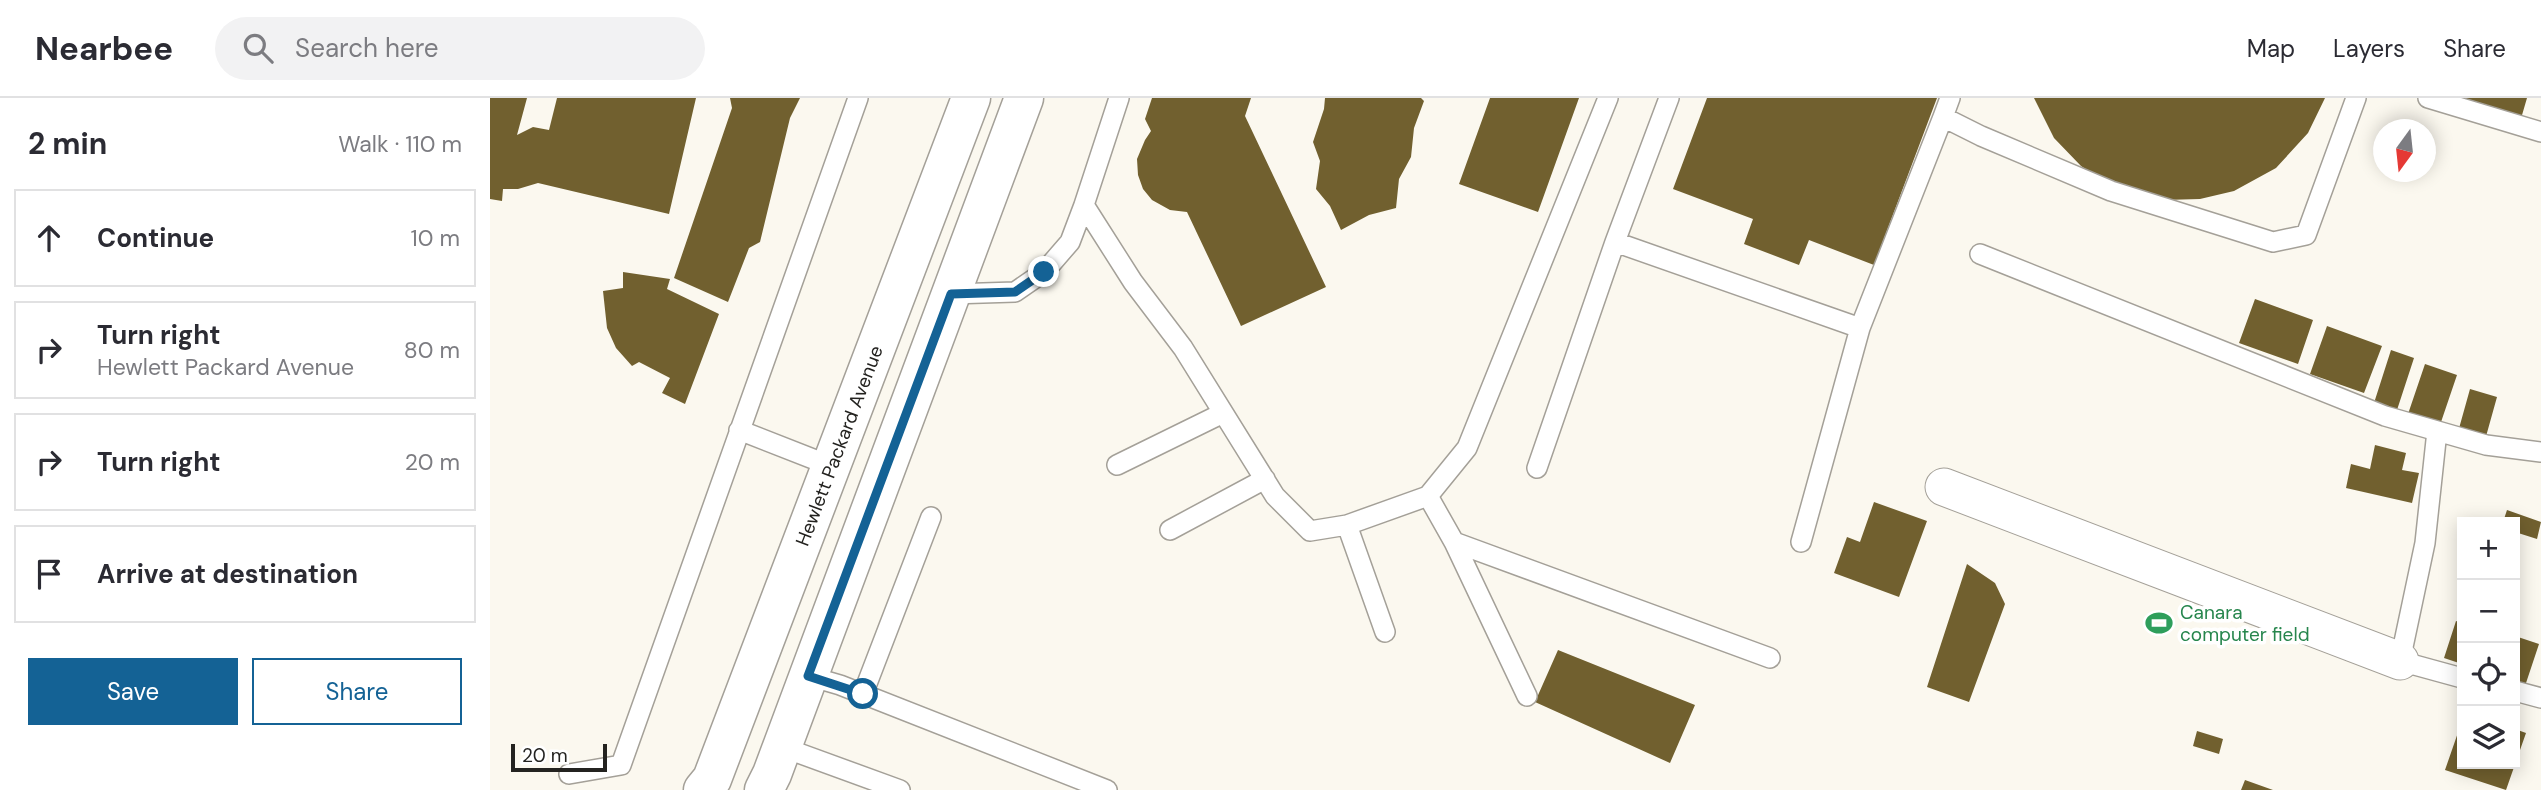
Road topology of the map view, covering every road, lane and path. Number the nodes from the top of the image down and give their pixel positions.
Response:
1 (859, 98) edge
2 (971, 98) edge
3 (1024, 98) edge
4 (1119, 98) edge
5 (1608, 98) edge
6 (1669, 98) edge
7 (1950, 98) edge
8 (2357, 98) edge
9 (2428, 98) edge
10 (1943, 117) junction
11 (2541, 132) edge
12 (1084, 205) junction
13 (1615, 242) junction
14 (1980, 254) dead end
15 (951, 294) junction
16 (1860, 328) junction
17 (1223, 413) junction
18 (739, 430) junction
19 (2437, 431) junction
20 (2541, 452) edge
21 (831, 466) junction
22 (1117, 466) dead end
23 (1537, 468) dead end
24 (1265, 479) junction
25 (1944, 488) dead end
26 (1428, 496) junction
27 (931, 517) dead end
28 (1347, 525) junction
29 (1170, 530) dead end
30 (1454, 542) junction
31 (1801, 542) dead end
32 (1385, 632) dead end
33 (1770, 659) dead end
34 (2400, 662) junction
35 (808, 676) junction
36 (2457, 677) edge
37 (2520, 692) edge
38 (863, 694) junction
39 (1527, 696) dead end
40 (2541, 698) edge
41 (782, 747) junction
42 (569, 774) dead end
43 (713, 786) edge
44 (764, 790) edge
45 (900, 790) edge
46 (1107, 790) edge

1 - 18 lane
2 - 21 street, Hewlett Packard Avenue
3 - 15 street
4 - 12 lane
5 - 26 lane
6 - 13 lane
7 - 10 lane
8 - 10 lane
9 - 11 lane
10 - 16 lane
12 - 15 lane
12 - 17 lane
13 - 16 lane
13 - 23 lane
14 - 19 lane
15 - 35 street
16 - 31 lane
17 - 22 lane
17 - 24 lane
18 - 21 lane
18 - 42 lane
19 - 20 lane
19 - 34 lane
21 - 43 street, Hewlett Packard Avenue
24 - 28 lane
24 - 29 lane
25 - 34 street
26 - 28 lane
26 - 30 lane
27 - 38 lane
28 - 32 lane
30 - 33 lane
30 - 39 lane
34 - 36 lane
35 - 38 lane
35 - 41 street
37 - 40 lane
38 - 46 lane
41 - 44 street
41 - 45 lane

